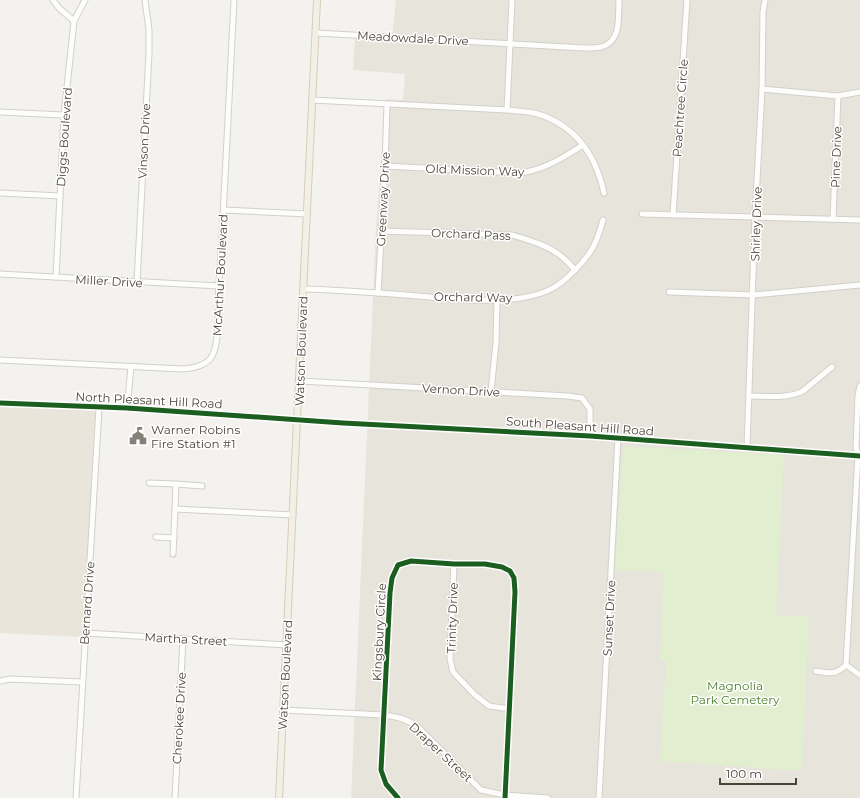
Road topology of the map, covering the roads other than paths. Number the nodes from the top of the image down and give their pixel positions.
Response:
1 (53, 0) edge
2 (85, 0) edge
3 (145, 0) edge
4 (234, 0) edge
5 (317, 0) edge
6 (512, 0) edge
7 (619, 0) edge
8 (687, 0) edge
9 (765, 0) edge
10 (74, 22) junction
11 (316, 33) junction
12 (510, 44) junction
13 (762, 89) junction
14 (860, 92) edge
15 (838, 96) junction
16 (312, 100) junction
17 (387, 104) junction
18 (507, 110) junction
19 (0, 112) edge
20 (64, 115) junction
21 (583, 145) junction
22 (385, 166) junction
23 (0, 193) edge
24 (604, 193) dead end
25 (60, 196) junction
26 (224, 210) junction
27 (307, 214) junction
28 (642, 214) dead end
29 (673, 215) junction
30 (755, 217) junction
31 (833, 219) junction
32 (603, 220) dead end
33 (860, 220) edge
34 (381, 231) junction
35 (575, 270) junction
36 (0, 274) edge
37 (56, 278) junction
38 (137, 282) junction
39 (860, 285) edge
40 (218, 286) junction
41 (304, 289) junction
42 (669, 292) dead end
43 (378, 293) junction
44 (753, 295) junction
45 (496, 299) junction
46 (0, 360) edge
47 (131, 367) junction
48 (832, 367) dead end
49 (300, 381) junction
50 (860, 386) edge
51 (491, 391) junction
52 (749, 396) junction
53 (0, 403) edge
54 (99, 408) junction
55 (127, 408) junction
56 (298, 419) junction
57 (590, 436) junction
58 (618, 438) junction
59 (747, 448) junction
60 (859, 455) edge
61 (150, 483) dead end
62 (176, 484) junction
63 (202, 486) dead end
64 (175, 509) junction
65 (293, 515) junction
66 (156, 537) dead end
67 (174, 538) junction
68 (173, 554) dead end
69 (454, 564) junction
70 (86, 634) junction
71 (183, 638) junction
72 (287, 644) junction
73 (846, 665) junction
74 (816, 671) dead end
75 (860, 675) edge
76 (0, 681) edge
77 (82, 682) junction
78 (510, 709) junction
79 (283, 710) junction
80 (384, 715) junction
81 (505, 797) edge
82 (76, 798) edge
83 (175, 798) edge
84 (279, 798) edge
85 (398, 798) edge
86 (548, 798) edge
87 (599, 798) edge

1 - 10 street
2 - 10 street, Diggs Boulevard
3 - 38 street, Vinson Drive
4 - 26 street, McArthur Boulevard
5 - 11 main road, Watson Boulevard
6 - 12 street
7 - 12 street, Meadowdale Drive
8 - 29 street, Peachtree Circle
9 - 13 street, Shirley Drive
10 - 20 street, Diggs Boulevard
11 - 12 street, Meadowdale Drive
11 - 16 main road, Watson Boulevard
12 - 18 street
13 - 15 street
13 - 30 street, Shirley Drive
14 - 15 street
15 - 31 street, Pine Drive
16 - 17 street
16 - 27 main road, Watson Boulevard
17 - 18 street
17 - 22 street, Greenway Drive
18 - 21 street
19 - 20 street
20 - 25 street, Diggs Boulevard
21 - 22 street, Old Mission Way
21 - 24 street
22 - 34 street, Greenway Drive
23 - 25 street
25 - 37 street, Diggs Boulevard
26 - 27 street
26 - 40 street, McArthur Boulevard
27 - 41 main road, Watson Boulevard
28 - 29 street
29 - 30 street
30 - 31 street
30 - 44 street, Shirley Drive
31 - 33 street
32 - 35 street, Orchard Way
34 - 35 street, Orchard Pass
34 - 43 street, Greenway Drive
35 - 45 street, Orchard Way
36 - 37 street, Miller Drive
37 - 38 street, Miller Drive
38 - 40 street, Miller Drive
39 - 44 street
40 - 47 street, McArthur Boulevard
41 - 43 street, Orchard Way
41 - 49 main road, Watson Boulevard
42 - 44 street
43 - 45 street, Orchard Way
44 - 52 street, Shirley Drive
45 - 51 street
46 - 47 street, McArthur Boulevard
47 - 55 street
48 - 52 street
49 - 51 street, Vernon Drive
49 - 56 main road, Watson Boulevard
50 - 60 street
51 - 57 street, Vernon Drive
52 - 59 street, Shirley Drive
53 - 54 street, North Pleasant Hill Road
54 - 55 street, North Pleasant Hill Road
54 - 70 street, Bernard Drive
55 - 56 street, North Pleasant Hill Road
56 - 57 street, South Pleasant Hill Road
56 - 65 main road, Watson Boulevard
57 - 58 street, South Pleasant Hill Road
58 - 59 street, South Pleasant Hill Road
58 - 87 street, Sunset Drive
59 - 60 street, South Pleasant Hill Road
60 - 73 street
61 - 62 street
62 - 63 street
62 - 64 street
64 - 65 street
64 - 67 street
65 - 72 main road, Watson Boulevard
66 - 67 street
67 - 68 street
69 - 78 street, Trinity Drive
69 - 78 street, Kingsbury Circle
69 - 80 street, Kingsbury Circle
70 - 71 street, Martha Street
70 - 77 street, Bernard Drive
71 - 72 street, Martha Street
71 - 83 street, Cherokee Drive
72 - 79 main road, Watson Boulevard
73 - 74 street
73 - 75 street
76 - 77 street
77 - 82 street, Bernard Drive
78 - 81 street, Kingsbury Circle
79 - 80 street, Draper Street
79 - 84 main road, Watson Boulevard
80 - 81 street, Draper Street
80 - 85 street, Kingsbury Circle
81 - 86 street, Draper Street

